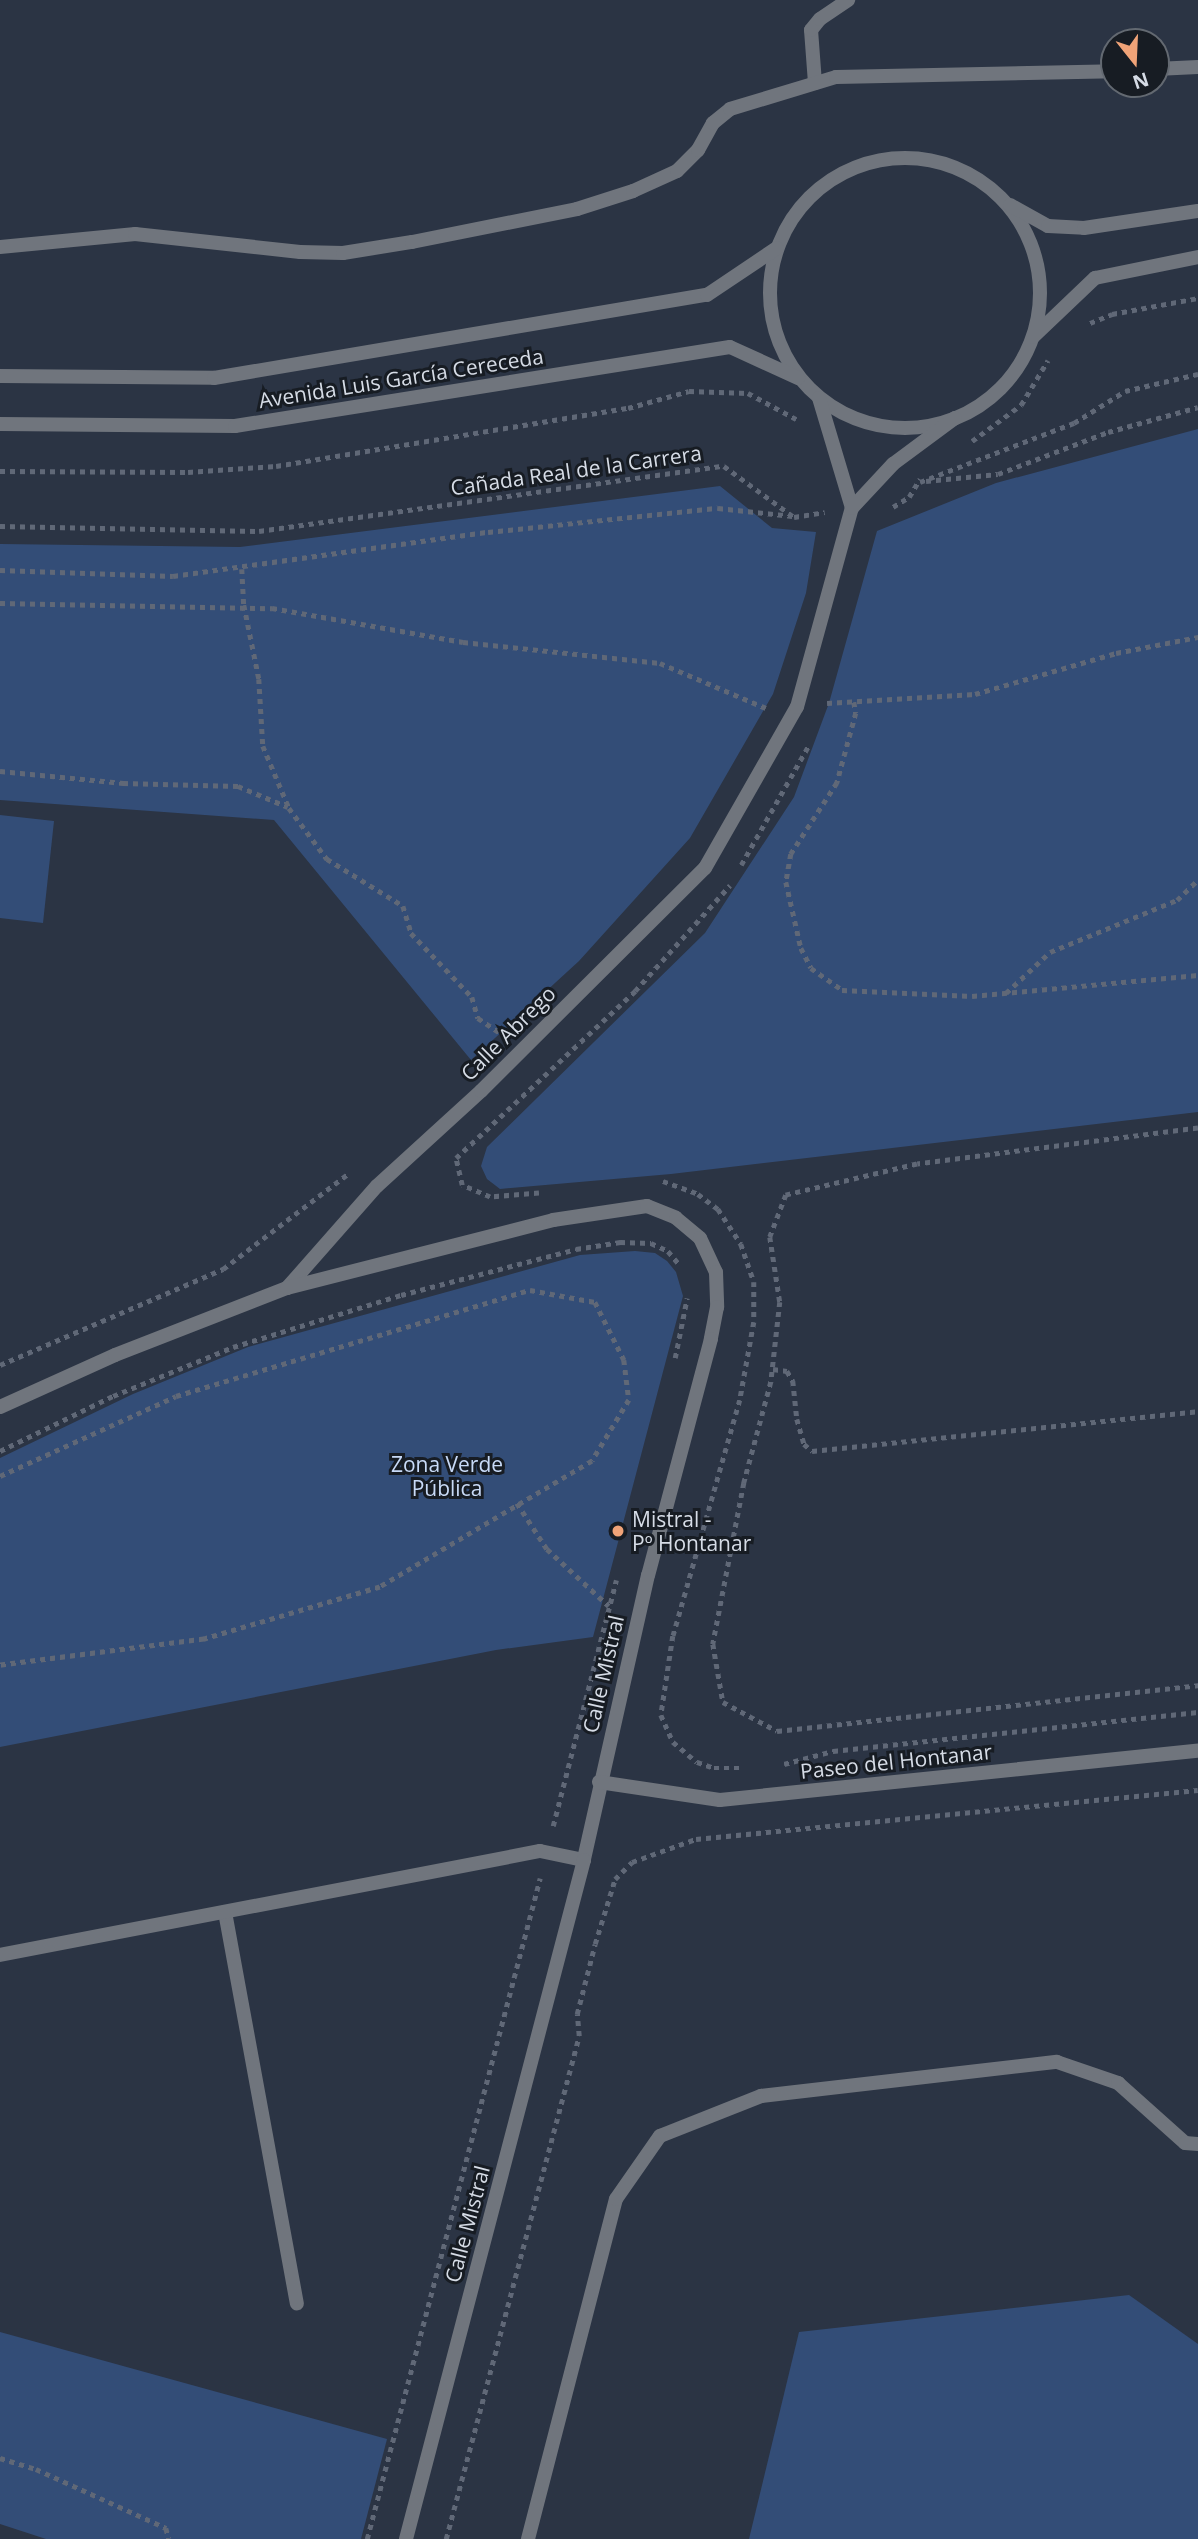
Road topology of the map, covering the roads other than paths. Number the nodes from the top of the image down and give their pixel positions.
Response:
1 (848, 0) edge
2 (1198, 66) edge
3 (1170, 68) edge
4 (1100, 71) edge
5 (815, 83) junction
6 (1006, 202) junction
7 (1198, 211) edge
8 (0, 247) edge
9 (777, 248) junction
10 (1198, 257) edge
11 (1032, 337) junction
12 (0, 376) edge
13 (799, 378) junction
14 (819, 398) junction
15 (954, 418) junction
16 (0, 424) edge
17 (852, 508) junction
18 (288, 1287) junction
19 (0, 1407) edge
20 (1198, 1751) edge
21 (599, 1782) junction
22 (584, 1860) junction
23 (225, 1912) junction
24 (0, 1955) edge
25 (1198, 2144) edge
26 (297, 2303) dead end
27 (406, 2539) edge
28 (528, 2539) edge

1 - 5 street
2 - 3 street
4 - 5 street
5 - 8 street
6 - 7 street
6 - 9 street
6 - 11 street
9 - 12 street, Avenida Luis García Cereceda
9 - 13 street
10 - 11 street
11 - 15 street, Calle Abrego
13 - 14 street
13 - 16 street, Avenida Luis García Cereceda
14 - 15 street
14 - 17 street
15 - 17 street, Calle Abrego
17 - 18 street, Calle Abrego
18 - 19 street, Calle Abrego
18 - 21 street, Calle Mistral
20 - 21 street, Paseo del Hontanar
21 - 22 street, Calle Mistral
22 - 23 street
22 - 27 street, Calle Mistral
23 - 24 street
23 - 26 street
25 - 28 street

